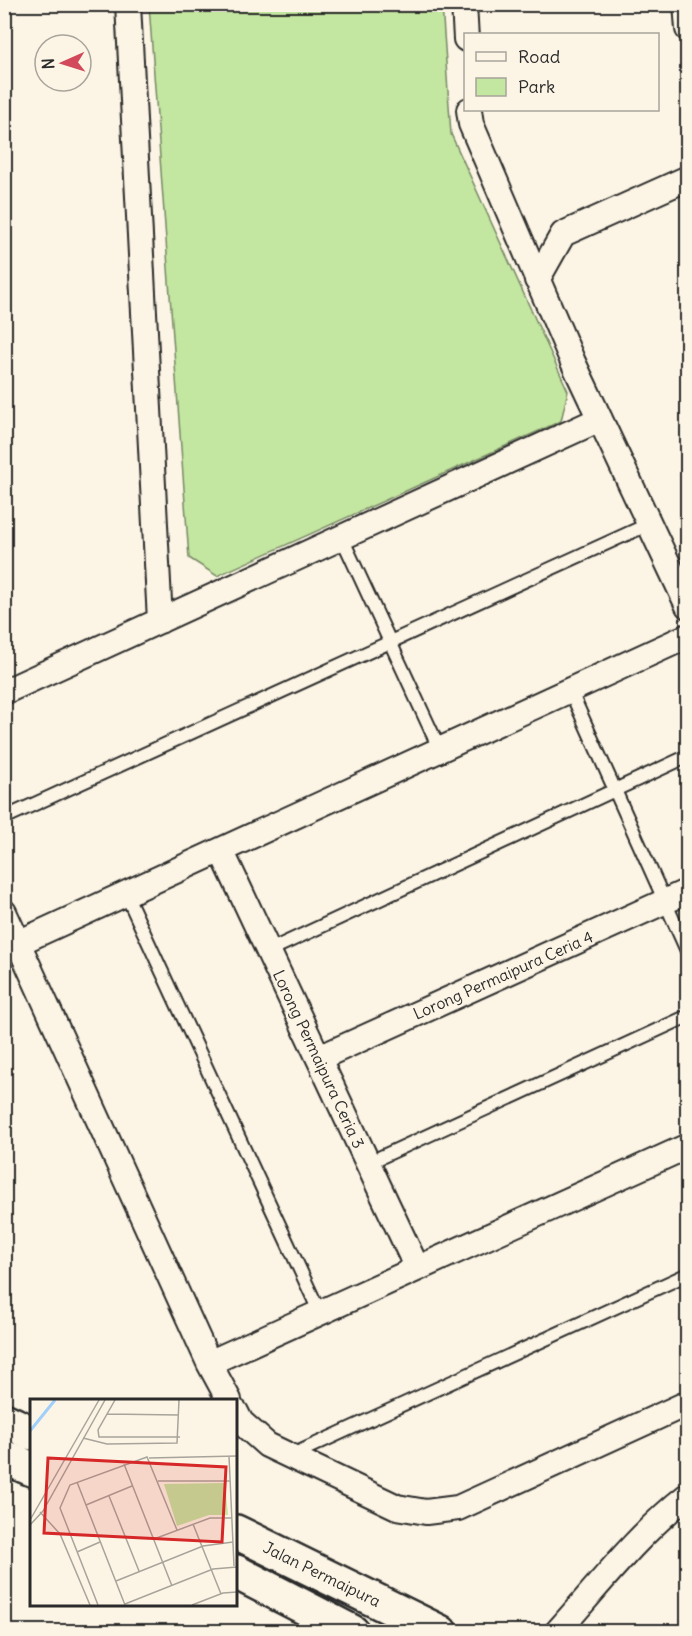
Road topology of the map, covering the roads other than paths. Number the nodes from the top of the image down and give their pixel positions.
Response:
1 (128, 4) edge
2 (464, 4) edge
3 (686, 4) edge
4 (687, 29) edge
5 (465, 33) edge
6 (469, 111) edge
7 (687, 178) edge
8 (537, 280) junction
9 (600, 419) junction
10 (649, 524) junction
11 (342, 538) junction
12 (687, 606) edge
13 (160, 621) junction
14 (687, 636) edge
15 (390, 642) junction
16 (570, 690) junction
17 (4, 692) edge
18 (440, 750) junction
19 (687, 756) edge
20 (615, 790) junction
21 (4, 818) edge
22 (221, 850) junction
23 (687, 891) edge
24 (126, 894) junction
25 (664, 902) junction
26 (4, 912) edge
27 (18, 943) junction
28 (268, 951) junction
29 (687, 953) edge
30 (687, 1016) edge
31 (319, 1058) junction
32 (687, 1146) edge
33 (368, 1162) junction
34 (417, 1268) junction
35 (687, 1274) edge
36 (320, 1313) junction
37 (209, 1363) junction
38 (228, 1399) edge
39 (687, 1403) edge
40 (237, 1414) edge
41 (4, 1420) edge
42 (30, 1432) edge
43 (290, 1456) junction
44 (4, 1457) edge
45 (30, 1468) edge
46 (687, 1495) edge
47 (237, 1532) edge
48 (237, 1573) edge
49 (352, 1632) edge
50 (440, 1632) edge
51 (557, 1632) edge

1 - 13 street
2 - 5 street
3 - 4 street
6 - 8 street
7 - 8 street
8 - 9 street
9 - 10 street
9 - 11 street
10 - 12 street
10 - 15 lane
11 - 13 street
11 - 15 lane
13 - 17 street
14 - 16 street
15 - 18 lane
15 - 21 lane
16 - 18 street
16 - 20 lane
18 - 22 street
19 - 20 lane
20 - 25 lane
20 - 28 lane
22 - 24 street
22 - 28 street, Lorong Permaipura Ceria 3
23 - 25 street, Lorong Permaipura Ceria 4
24 - 27 street
24 - 36 lane
25 - 29 lane
25 - 31 street, Lorong Permaipura Ceria 4
26 - 27 street
27 - 37 street
28 - 31 street, Lorong Permaipura Ceria 3
30 - 33 lane
31 - 33 street, Lorong Permaipura Ceria 3
32 - 34 street
33 - 34 street, Lorong Permaipura Ceria 3
34 - 36 street
35 - 43 lane
36 - 37 street
37 - 38 street
39 - 43 street
40 - 43 street
41 - 42 main road
44 - 45 main road
46 - 51 street
47 - 50 main road, Jalan Permaipura
48 - 49 main road

